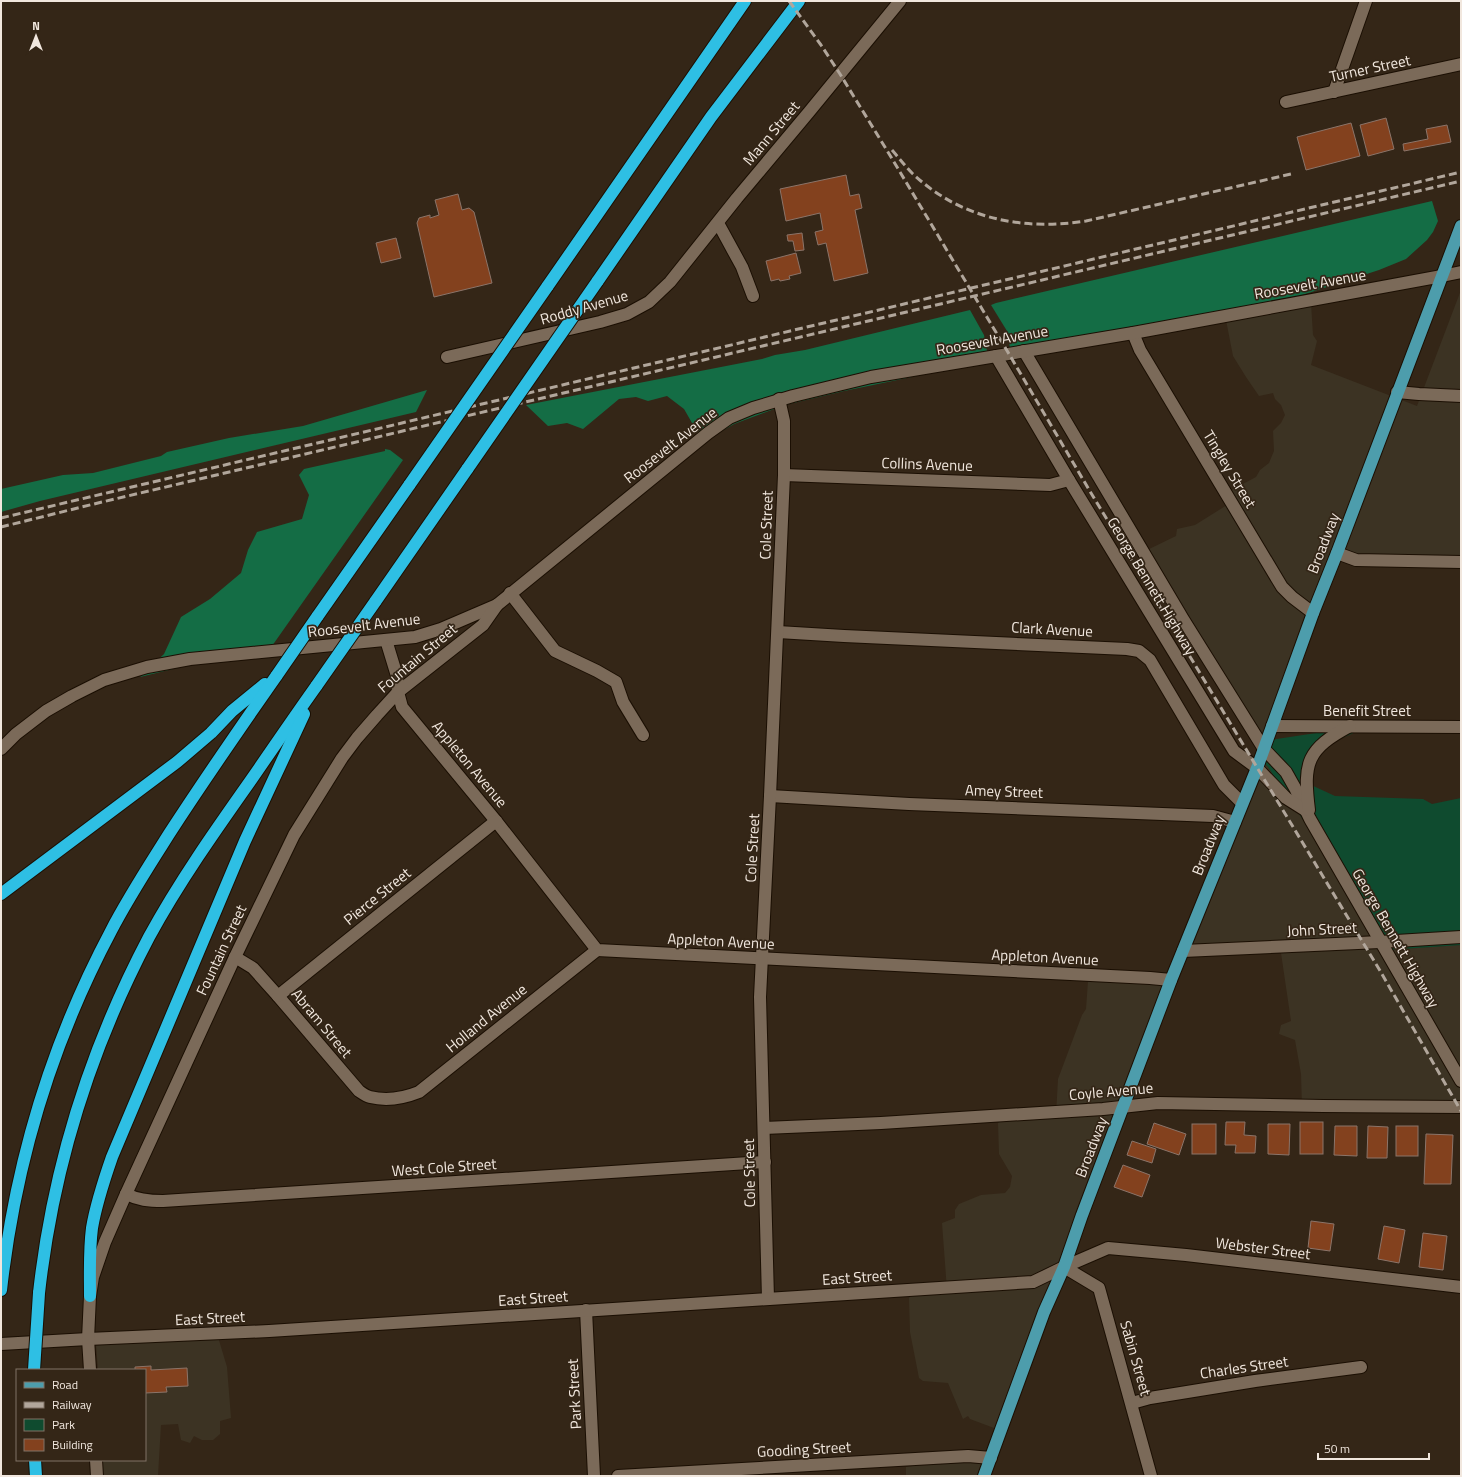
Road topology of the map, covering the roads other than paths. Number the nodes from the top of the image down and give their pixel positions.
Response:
1 (745, 1) edge
2 (799, 1) edge
3 (900, 1) edge
4 (1366, 1) edge
5 (1461, 64) edge
6 (1334, 92) junction
7 (1286, 102) dead end
8 (718, 223) junction
9 (1461, 226) edge
10 (1461, 272) edge
11 (1442, 276) junction
12 (753, 296) dead end
13 (1133, 333) junction
14 (1024, 351) junction
15 (996, 356) junction
16 (447, 357) dead end
17 (1397, 392) junction
18 (1461, 396) edge
19 (779, 399) junction
20 (784, 475) junction
21 (1069, 480) junction
22 (1337, 553) junction
23 (1461, 562) edge
24 (510, 593) junction
25 (497, 605) junction
26 (1313, 613) junction
27 (778, 632) junction
28 (386, 640) junction
29 (277, 675) junction
30 (317, 685) junction
31 (398, 692) junction
32 (1351, 725) junction
33 (1272, 726) junction
34 (1461, 727) edge
35 (643, 735) dead end
36 (1, 749) edge
37 (1264, 749) junction
38 (1257, 768) junction
39 (770, 796) junction
40 (1242, 803) junction
41 (1307, 814) junction
42 (496, 821) junction
43 (1235, 822) junction
44 (1, 894) edge
45 (1461, 937) edge
46 (1380, 942) junction
47 (597, 950) junction
48 (1183, 951) junction
49 (235, 957) junction
50 (762, 959) junction
51 (1171, 980) junction
52 (278, 996) junction
53 (1461, 1081) edge
54 (389, 1098) joint
55 (1461, 1107) edge
56 (1123, 1108) junction
57 (764, 1128) junction
58 (765, 1162) junction
59 (126, 1194) junction
60 (1064, 1267) junction
61 (1461, 1287) edge
62 (1, 1290) edge
63 (90, 1296) junction
64 (768, 1299) junction
65 (586, 1310) junction
66 (88, 1339) junction
67 (1, 1344) edge
68 (1361, 1367) dead end
69 (34, 1369) edge
70 (90, 1369) edge
71 (1132, 1403) junction
72 (991, 1458) junction
73 (35, 1461) edge
74 (96, 1461) edge
75 (36, 1476) edge
76 (97, 1476) edge
77 (594, 1476) edge
78 (618, 1476) edge
79 (984, 1476) edge
80 (1151, 1476) edge

1 - 29 highway, bridge
2 - 30 highway, bridge
3 - 8 street, Mann Street
4 - 6 street
5 - 6 street, Turner Street
6 - 7 street, Turner Street
8 - 12 street
8 - 16 street, Roddy Avenue
9 - 11 main road, Broadway
10 - 11 street, Roosevelt Avenue
11 - 13 street, Roosevelt Avenue
11 - 17 main road, Broadway
13 - 14 street, Roosevelt Avenue
13 - 26 street, Tingley Street
14 - 15 street, Roosevelt Avenue
14 - 37 street, George Bennett Highway
15 - 19 street, Roosevelt Avenue
15 - 21 street, George Bennett Highway
17 - 18 street
17 - 22 main road, Broadway
19 - 20 street, Cole Street
19 - 24 street, Roosevelt Avenue
20 - 21 street, Collins Avenue
20 - 27 street, Cole Street
21 - 38 street, George Bennett Highway
22 - 23 street
22 - 26 main road, Broadway
24 - 25 street, Roosevelt Avenue
24 - 35 street
25 - 28 street, Roosevelt Avenue
25 - 31 street, Fountain Street
26 - 33 main road, Broadway
27 - 39 street, Cole Street
27 - 40 street, Clark Avenue
28 - 31 street, Appleton Avenue
28 - 36 street, Roosevelt Avenue
29 - 44 highway
29 - 62 highway
30 - 63 highway
30 - 69 highway, bridge
31 - 42 street, Appleton Avenue
31 - 49 street, Fountain Street
32 - 33 street, Benefit Street
32 - 34 street, Benefit Street
32 - 41 street
33 - 37 main road, Broadway
37 - 38 main road, Broadway
37 - 41 street, George Bennett Highway
38 - 40 main road, Broadway
38 - 41 street, George Bennett Highway
39 - 43 street, Amey Street
39 - 50 street, Cole Street
40 - 43 main road, Broadway
41 - 46 street, George Bennett Highway
42 - 47 street, Appleton Avenue
42 - 52 street, Pierce Street
43 - 48 main road, Broadway
45 - 46 street, John Street
46 - 48 street, John Street
46 - 53 street, George Bennett Highway
47 - 50 street, Appleton Avenue
47 - 54 street, Holland Avenue
48 - 51 main road, Broadway
49 - 52 street, Abram Street
49 - 59 street, Fountain Street
50 - 51 street, Appleton Avenue
50 - 57 street, Cole Street
51 - 56 main road, Broadway
52 - 54 street, Abram Street
55 - 56 street, Coyle Avenue
56 - 57 street, Coyle Avenue
56 - 60 main road, Broadway
57 - 58 street, Cole Street
58 - 59 street, West Cole Street
58 - 64 street, Cole Street
59 - 63 street, Fountain Street
60 - 61 street, Webster Street
60 - 64 street, East Street
60 - 71 street, Sabin Street
60 - 72 main road, Broadway
63 - 66 street, Fountain Street
64 - 65 street, East Street
65 - 66 street, East Street
65 - 77 street, Park Street
66 - 67 street, East Street
66 - 70 street, Fountain Street
68 - 71 street, Charles Street
71 - 80 street, Sabin Street
72 - 78 street, Gooding Street
72 - 79 main road, Broadway
73 - 75 highway
74 - 76 street

